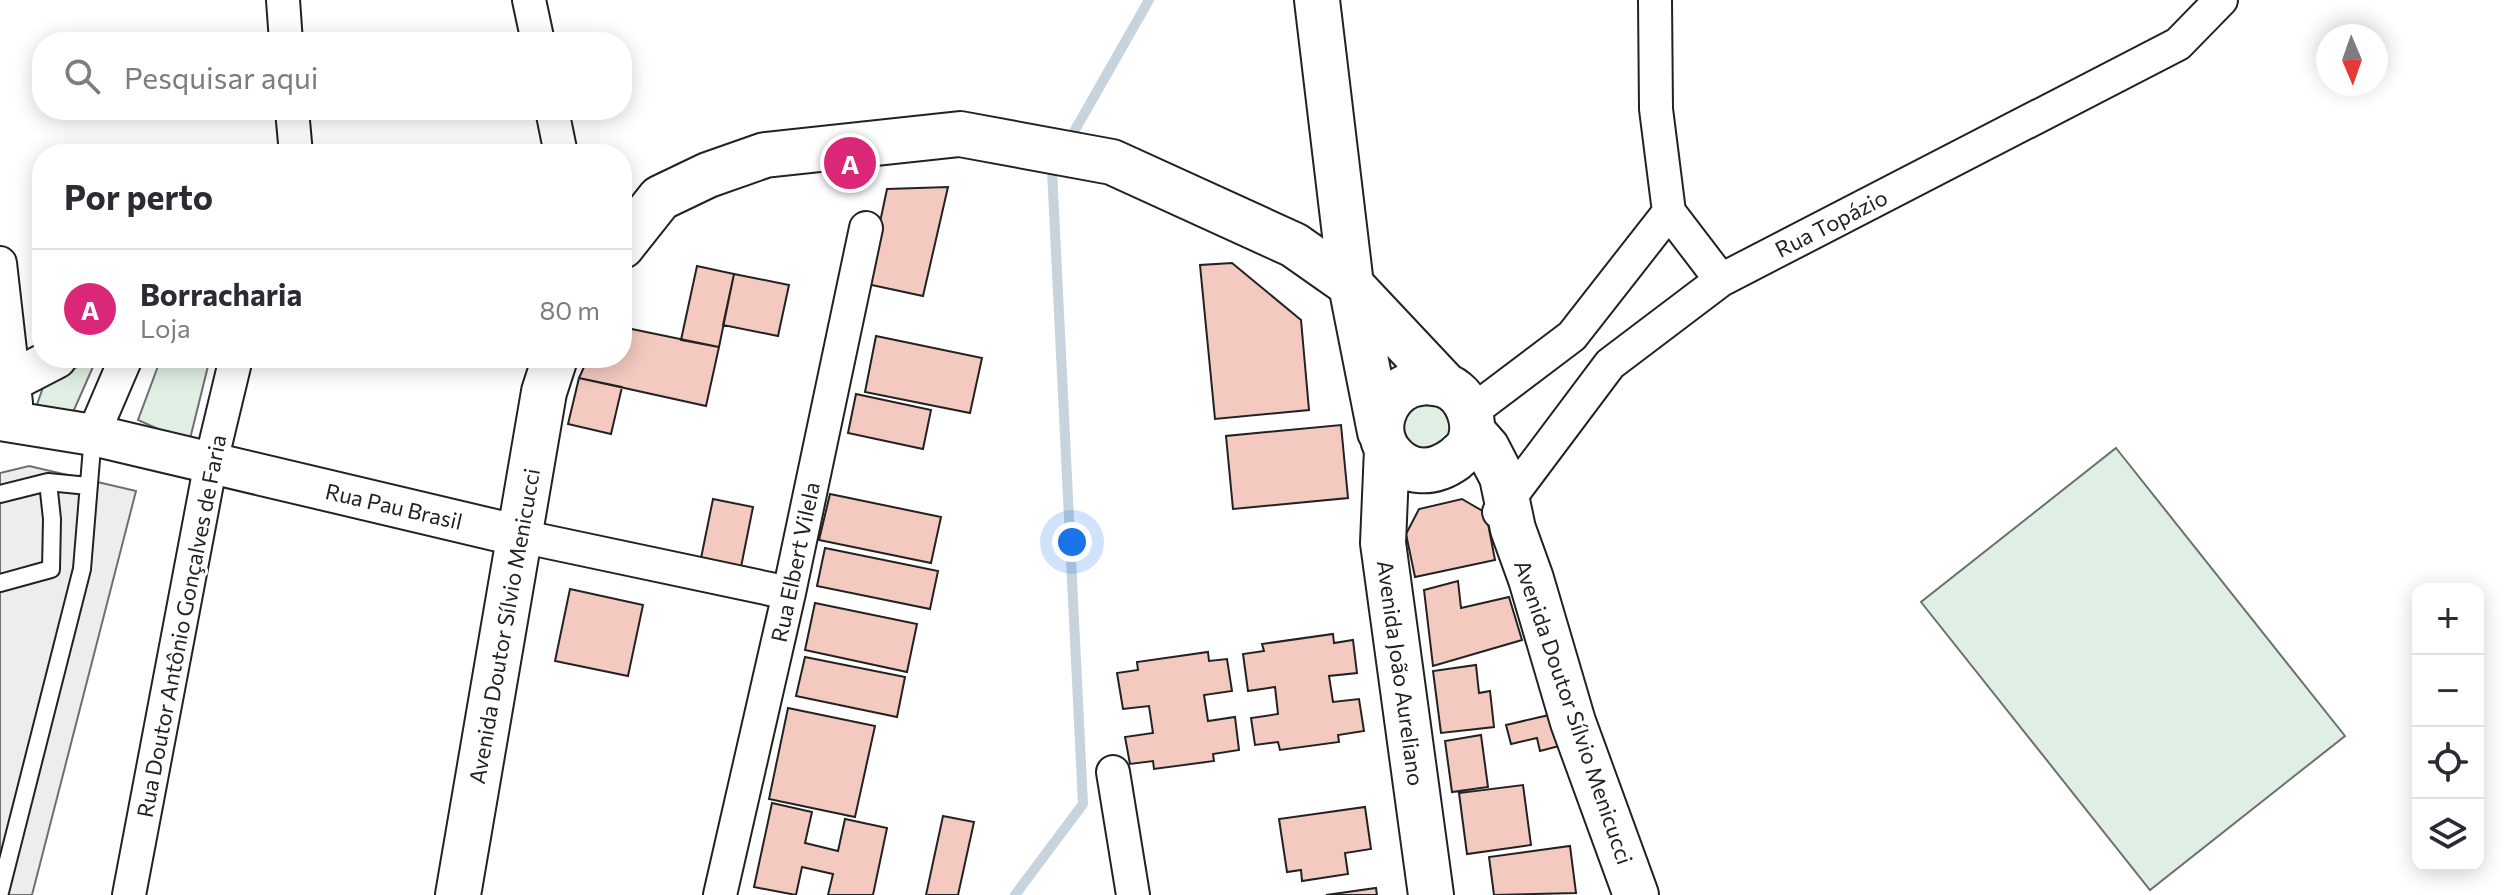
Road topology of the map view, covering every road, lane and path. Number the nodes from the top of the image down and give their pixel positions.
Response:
1 (283, 0) edge
2 (529, 0) edge
3 (1317, 0) edge
4 (1655, 0) edge
5 (2221, 0) edge
6 (285, 32) edge
7 (536, 32) edge
8 (293, 120) edge
9 (554, 120) edge
10 (295, 144) edge
11 (559, 144) edge
12 (641, 200) edge
13 (1669, 212) junction
14 (632, 222) edge
15 (866, 228) dead end
16 (0, 263) edge
17 (1721, 280) junction
18 (1351, 285) junction
19 (1572, 336) junction
20 (1610, 364) junction
21 (37, 368) edge
22 (122, 368) edge
23 (234, 368) edge
24 (552, 368) edge
25 (6, 384) edge
26 (9, 421) edge
27 (1452, 433) junction
28 (93, 435) junction
29 (1384, 441) junction
30 (211, 462) junction
31 (48, 482) junction
32 (88, 486) junction
33 (0, 494) edge
34 (1506, 515) junction
35 (520, 536) junction
36 (1383, 543) junction
37 (0, 583) edge
38 (789, 593) junction
39 (1113, 772) dead end
40 (0, 892) edge
41 (129, 895) edge
42 (458, 895) edge
43 (720, 895) edge
44 (1133, 895) edge
45 (1431, 895) edge
46 (1636, 895) edge

1 - 6 street
2 - 7 street
3 - 18 main road, Avenida João Aureliano
4 - 13 street
5 - 17 street, Rua Topázio
8 - 10 street
9 - 11 street
12 - 14 main road, Avenida Doutor Sílvio Menicucci
12 - 18 main road, Avenida Doutor Sílvio Menicucci
13 - 17 street
13 - 19 street
15 - 38 street, Rua Elbert Vilela
16 - 25 street
17 - 20 street, Rua Topázio
18 - 27 main road, Avenida Doutor Sílvio Menicucci
18 - 29 main road, Avenida João Aureliano
19 - 20 street
19 - 27 street
20 - 34 street, Rua Topázio
21 - 25 street
22 - 28 street
23 - 30 street, Rua Doutor Antônio Gonçalves de Faria
24 - 35 main road, Avenida Doutor Sílvio Menicucci
25 - 26 street
26 - 28 street, Rua Pau Brasil
27 - 29 main road
27 - 29 main road
27 - 34 main road, Avenida Doutor Sílvio Menicucci
27 - 36 main road
28 - 30 street, Rua Pau Brasil
28 - 32 lane
29 - 36 main road, Avenida João Aureliano
30 - 35 street, Rua Pau Brasil
30 - 41 street, Rua Doutor Antônio Gonçalves de Faria
31 - 32 lane
31 - 33 lane
31 - 37 lane
32 - 40 lane
34 - 46 main road, Avenida Doutor Sílvio Menicucci
35 - 38 street, Rua Pau Brasil
35 - 42 main road, Avenida Doutor Sílvio Menicucci
36 - 45 main road, Avenida João Aureliano
38 - 43 street, Rua Elbert Vilela
39 - 44 street

